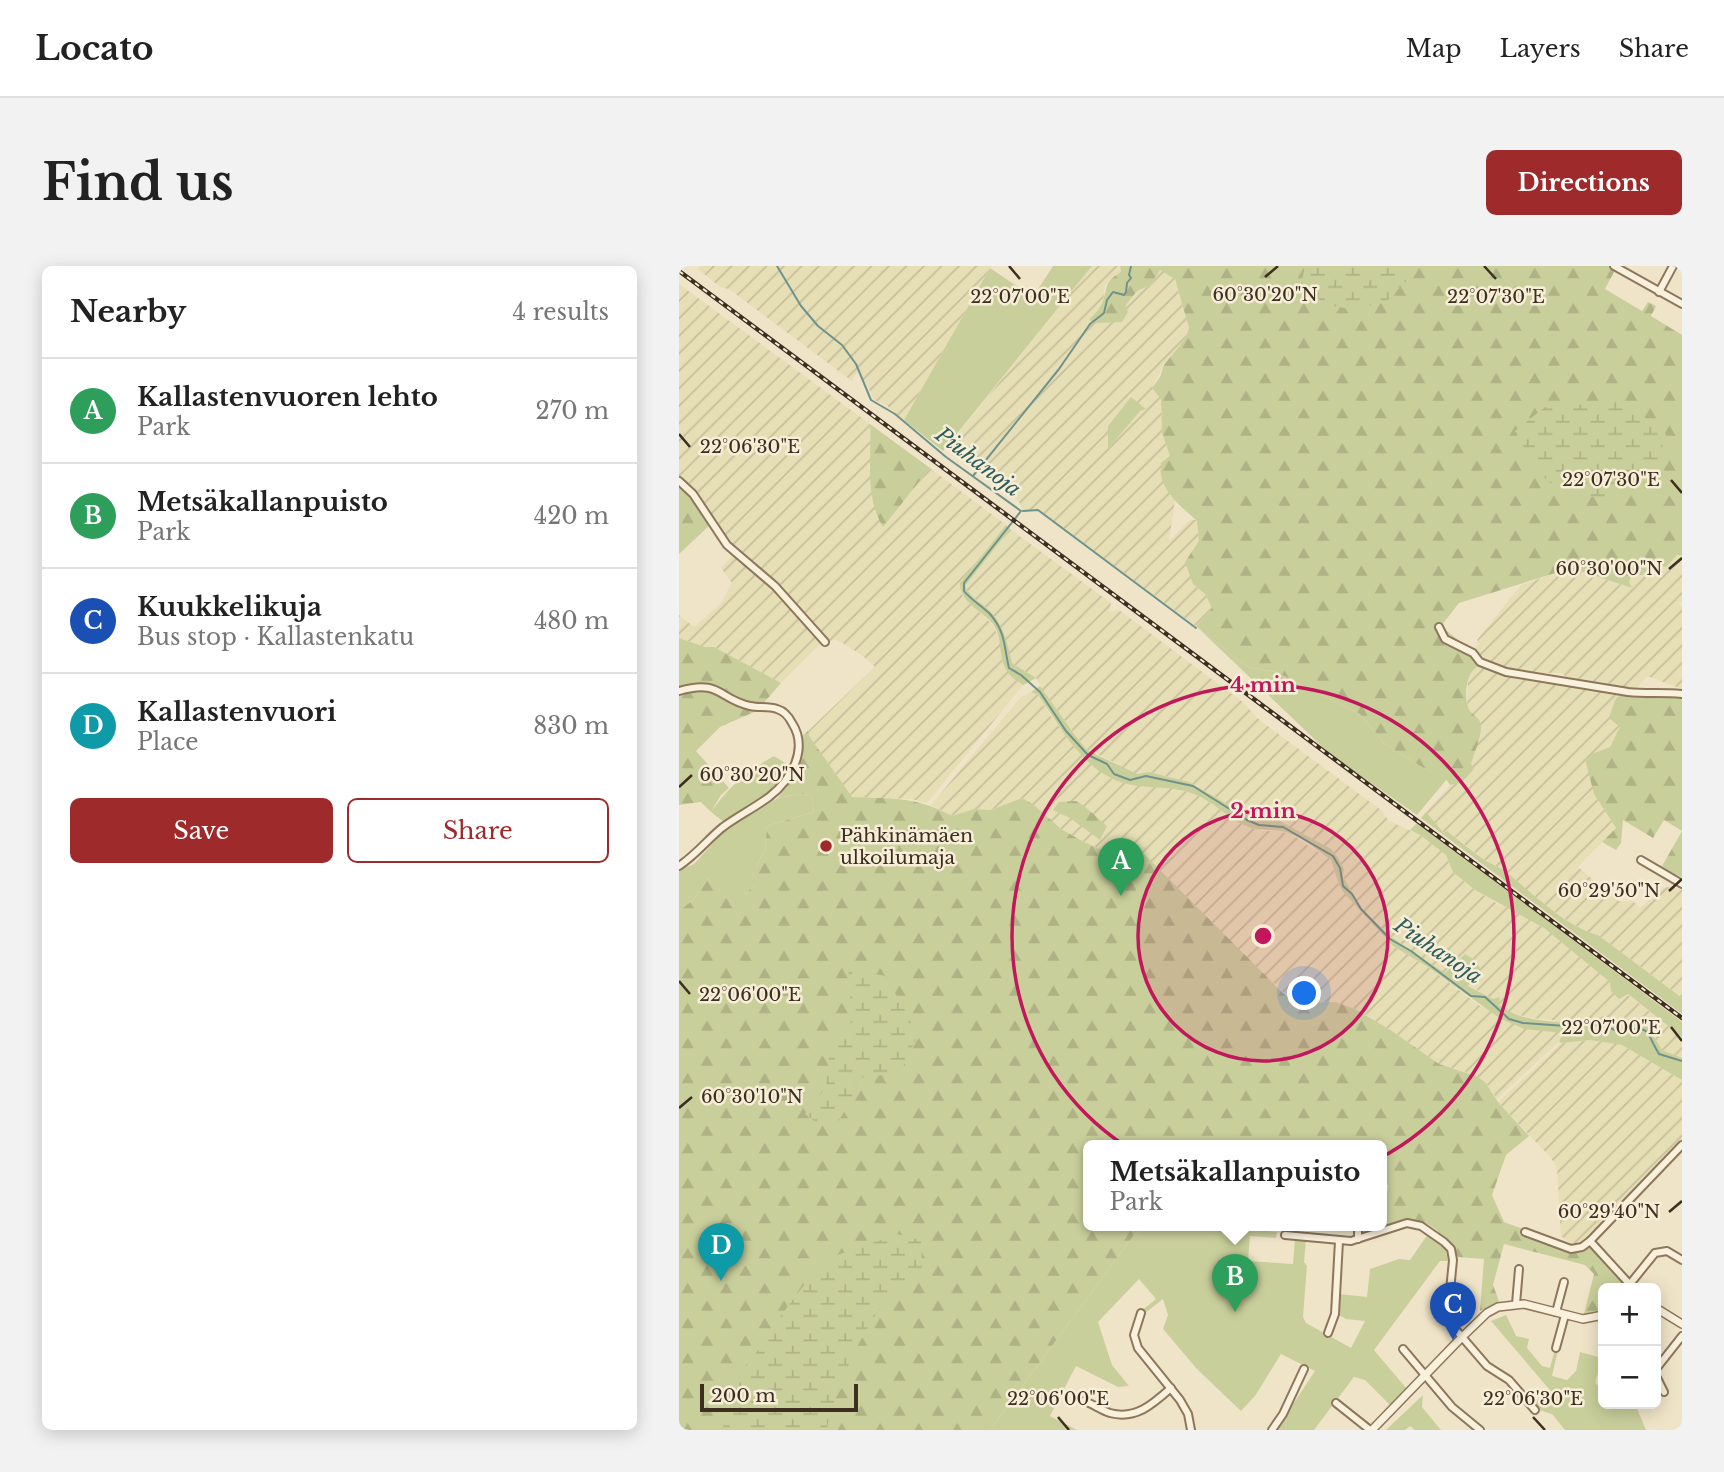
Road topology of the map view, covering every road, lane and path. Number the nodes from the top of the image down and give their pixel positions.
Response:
1 (1614, 266) edge
2 (1673, 266) edge
3 (1660, 292) junction
4 (1682, 304) edge
5 (679, 481) edge
6 (1439, 627) dead end
7 (825, 642) dead end
8 (679, 691) edge
9 (1682, 694) edge
10 (1641, 860) dead end
11 (679, 866) edge
12 (1682, 884) edge
13 (1682, 1145) edge
14 (1387, 1230) edge
15 (1308, 1231) edge
16 (1358, 1231) edge
17 (1384, 1231) edge
18 (1525, 1232) dead end
19 (1285, 1235) dead end
20 (1307, 1237) junction
21 (1359, 1239) junction
22 (1339, 1241) junction
23 (1590, 1241) junction
24 (1682, 1260) edge
25 (1519, 1269) dead end
26 (1564, 1282) dead end
27 (1629, 1283) edge
28 (1634, 1283) edge
29 (1515, 1304) junction
30 (1661, 1311) edge
31 (1556, 1312) junction
32 (1141, 1313) dead end
33 (1565, 1315) junction
34 (1598, 1316) edge
35 (1682, 1324) edge
36 (1328, 1333) dead end
37 (1682, 1336) edge
38 (1462, 1337) junction
39 (1556, 1348) dead end
40 (1403, 1349) dead end
41 (1661, 1363) edge
42 (1304, 1369) dead end
43 (1425, 1375) junction
44 (1661, 1386) edge
45 (1171, 1388) junction
46 (1664, 1392) dead end
47 (1084, 1401) dead end
48 (1336, 1403) dead end
49 (1535, 1410) dead end
50 (1191, 1430) edge
51 (1272, 1430) edge
52 (1371, 1430) edge
53 (1480, 1430) edge

1 - 3 street
2 - 3 street
3 - 4 street
5 - 7 street
6 - 9 street
8 - 11 street
10 - 12 street
13 - 23 street
14 - 38 street
15 - 20 street
16 - 21 street
17 - 21 street
18 - 23 street
19 - 20 street
20 - 22 street
21 - 22 street
22 - 36 street
23 - 27 street
24 - 28 street
25 - 29 street
26 - 31 street
29 - 31 street
29 - 38 street
30 - 35 street
31 - 33 street
32 - 45 street
33 - 34 street
33 - 39 street
37 - 41 street
38 - 43 street
38 - 49 street
40 - 43 street
42 - 51 street
43 - 52 street
43 - 53 street
44 - 46 street
45 - 47 street
45 - 50 street
48 - 52 street

